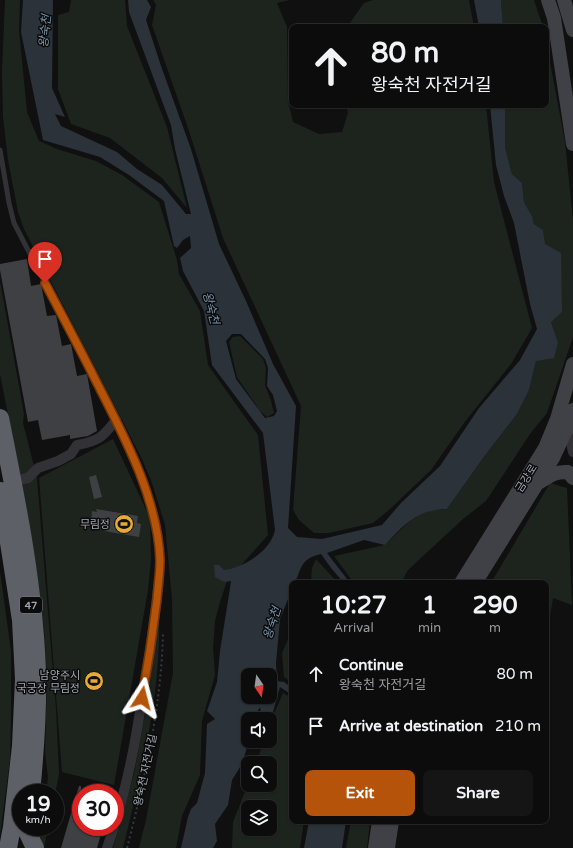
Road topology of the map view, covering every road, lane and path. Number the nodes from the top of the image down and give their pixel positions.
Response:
1 (548, 0) edge
2 (564, 0) edge
3 (573, 30) edge
4 (573, 144) edge
5 (0, 150) edge
6 (573, 364) edge
7 (573, 410) edge
8 (0, 418) edge
9 (116, 420) junction
10 (563, 422) junction
11 (573, 452) edge
12 (573, 478) edge
13 (23, 479) dead end
14 (538, 483) junction
15 (0, 485) edge
16 (159, 579) joint
17 (463, 580) edge
18 (477, 580) edge
19 (163, 631) dead end
20 (32, 784) edge
21 (124, 792) edge
22 (379, 824) edge
23 (392, 824) edge
24 (24, 836) edge
25 (30, 836) edge
26 (111, 836) edge
27 (8, 848) edge
28 (22, 848) edge
29 (35, 848) edge
30 (107, 848) edge
31 (127, 848) edge
32 (376, 848) edge
33 (388, 848) edge

1 - 4 main road
2 - 3 main road
5 - 9 lane
6 - 10 main road, 금강로
7 - 10 main road, 금강로
8 - 20 highway, 47
9 - 13 street
9 - 16 lane
10 - 11 street
10 - 14 main road, 금강로
10 - 17 main road, 금강로
12 - 14 main road
14 - 18 main road, 금강로
15 - 27 highway, 47
16 - 21 street
19 - 31 path, 왕숙천 자전거길
22 - 32 main road
23 - 33 main road
24 - 28 highway
25 - 29 highway
26 - 30 street

